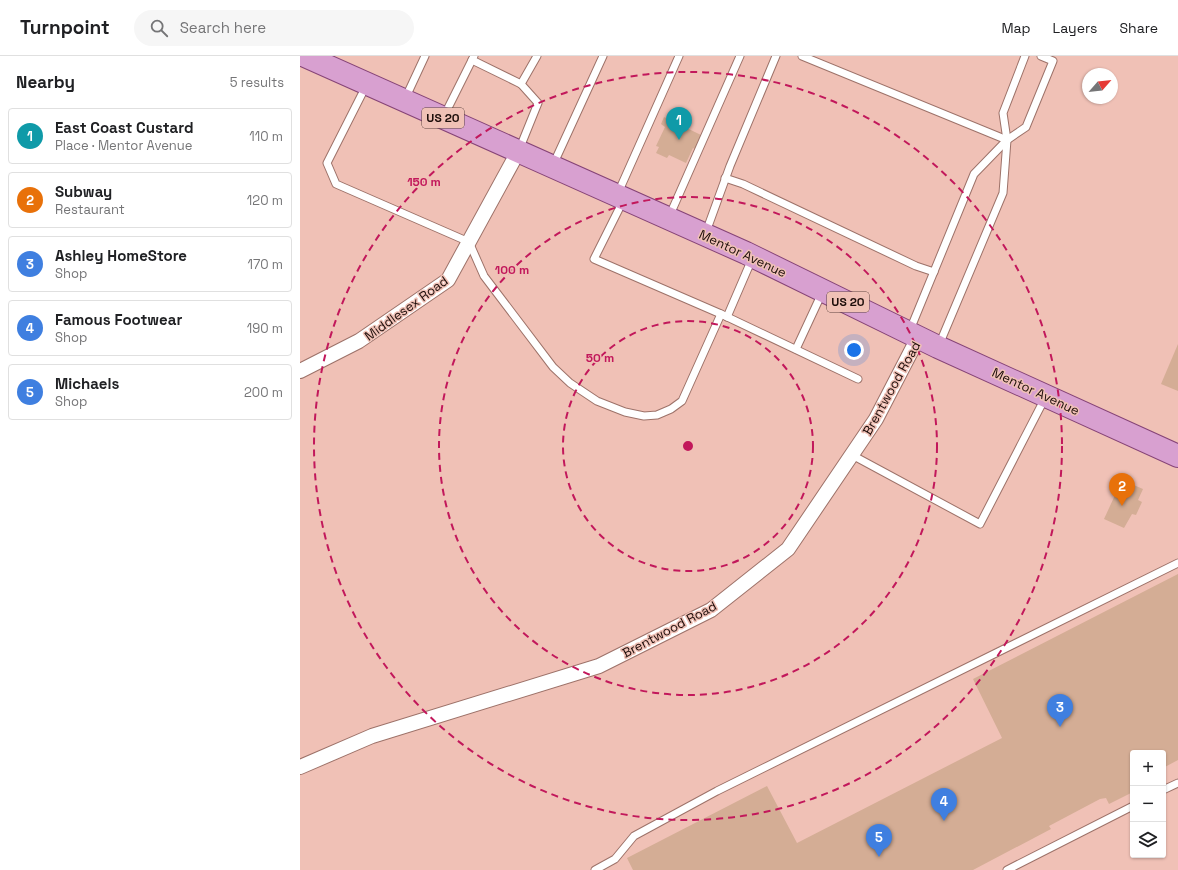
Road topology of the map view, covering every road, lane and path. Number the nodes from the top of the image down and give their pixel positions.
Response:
1 (305, 56) edge
2 (425, 56) edge
3 (537, 56) edge
4 (603, 56) edge
5 (679, 56) edge
6 (740, 56) edge
7 (776, 56) edge
8 (802, 56) edge
9 (1025, 56) edge
10 (1041, 56) edge
11 (473, 58) edge
12 (367, 84) junction
13 (521, 84) junction
14 (404, 101) junction
15 (443, 118) junction
16 (1007, 140) junction
17 (518, 152) junction
18 (552, 167) junction
19 (725, 178) junction
20 (620, 197) junction
21 (669, 219) junction
22 (705, 235) junction
23 (469, 242) junction
24 (753, 257) junction
25 (934, 272) junction
26 (824, 290) junction
27 (724, 315) junction
28 (914, 334) junction
29 (938, 347) junction
30 (796, 349) junction
31 (300, 371) edge
32 (858, 379) dead end
33 (1047, 395) junction
34 (852, 455) junction
35 (1178, 456) edge
36 (1178, 564) edge
37 (300, 767) edge
38 (1178, 783) edge
39 (1166, 789) edge
40 (1130, 808) edge
41 (595, 870) edge
42 (1007, 870) edge

1 - 12 main road, Mentor Avenue / US 20
2 - 14 lane
3 - 13 lane
4 - 18 lane
5 - 20 lane
6 - 21 lane
7 - 19 lane
8 - 16 lane
9 - 16 lane
10 - 16 lane
11 - 13 lane
11 - 15 lane
12 - 14 main road, Mentor Avenue / US 20
12 - 23 lane
13 - 17 lane
14 - 15 main road, Mentor Avenue / US 20
15 - 17 main road, Mentor Avenue / US 20
16 - 25 lane
16 - 29 lane
17 - 18 main road, Mentor Avenue / US 20
17 - 23 street, Middlesex Road
18 - 20 main road, Mentor Avenue / US 20
19 - 22 lane
19 - 25 lane
20 - 21 main road, Mentor Avenue / US 20
20 - 27 lane
21 - 22 main road, Mentor Avenue / US 20
22 - 24 main road, Mentor Avenue / US 20
23 - 27 lane
23 - 31 street, Middlesex Road
24 - 26 main road, Mentor Avenue / US 20
24 - 27 lane
25 - 28 lane
26 - 28 main road, Mentor Avenue / US 20
26 - 30 lane
27 - 30 lane
28 - 29 main road, Mentor Avenue / US 20
28 - 34 street, Brentwood Road
29 - 33 main road, Mentor Avenue / US 20
30 - 32 lane
33 - 34 lane
33 - 35 main road, Mentor Avenue / US 20
34 - 37 street, Brentwood Road
36 - 41 lane
38 - 39 lane
40 - 42 lane

